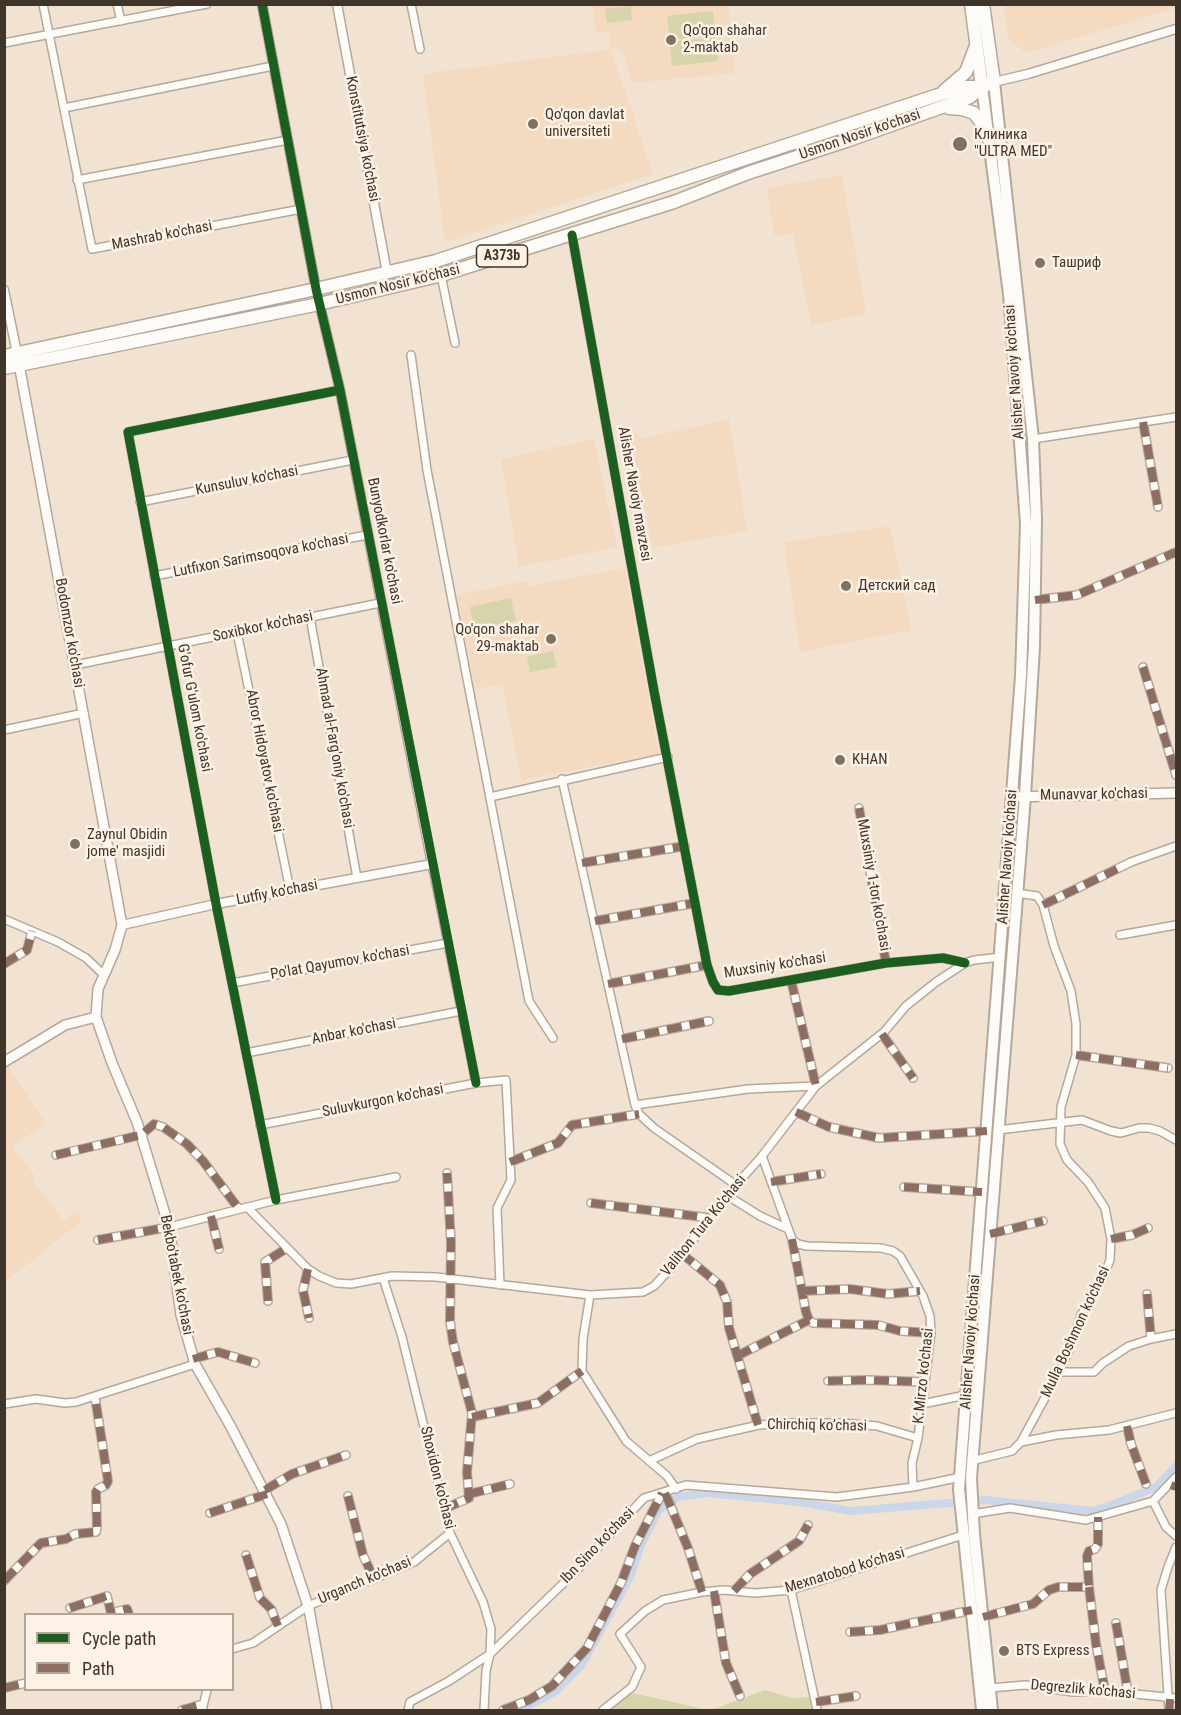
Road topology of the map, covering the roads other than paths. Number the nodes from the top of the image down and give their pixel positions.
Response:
1 (43, 4) edge
2 (117, 4) edge
3 (207, 4) edge
4 (262, 4) edge
5 (337, 4) edge
6 (411, 4) edge
7 (971, 4) edge
8 (983, 4) edge
9 (192, 6) edge
10 (121, 21) junction
11 (1176, 29) edge
12 (49, 34) junction
13 (4, 43) edge
14 (976, 44) junction
15 (420, 49) dead end
16 (273, 66) junction
17 (994, 82) junction
18 (982, 87) junction
19 (938, 101) junction
20 (64, 108) junction
21 (989, 133) junction
22 (288, 140) junction
23 (77, 180) junction
24 (301, 209) junction
25 (572, 235) junction
26 (387, 273) junction
27 (441, 275) junction
28 (316, 289) junction
29 (4, 290) edge
30 (319, 304) junction
31 (455, 343) dead end
32 (411, 355) dead end
33 (14, 358) edge
34 (4, 368) edge
35 (340, 390) junction
36 (1176, 417) edge
37 (1143, 422) junction
38 (1033, 439) junction
39 (353, 460) junction
40 (140, 502) junction
41 (1158, 507) dead end
42 (367, 535) junction
43 (1176, 552) edge
44 (154, 576) junction
45 (1035, 600) junction
46 (380, 603) junction
47 (310, 617) junction
48 (237, 632) junction
49 (167, 647) junction
50 (75, 665) junction
51 (1143, 667) dead end
52 (84, 713) junction
53 (4, 730) edge
54 (1174, 755) edge
55 (668, 757) junction
56 (1176, 775) edge
57 (562, 779) junction
58 (1176, 793) edge
59 (1012, 796) junction
60 (1024, 796) junction
61 (490, 797) junction
62 (859, 808) dead end
63 (685, 846) junction
64 (1176, 846) edge
65 (582, 863) junction
66 (432, 864) junction
67 (357, 878) junction
68 (290, 890) junction
69 (1016, 892) junction
70 (695, 903) junction
71 (216, 904) junction
72 (1043, 905) junction
73 (4, 919) edge
74 (595, 921) junction
75 (122, 925) junction
76 (1176, 926) edge
77 (32, 931) junction
78 (1120, 935) dead end
79 (448, 943) junction
80 (1001, 957) junction
81 (886, 963) junction
82 (965, 963) junction
83 (4, 964) edge
84 (707, 965) junction
85 (103, 974) junction
86 (791, 980) junction
87 (232, 983) junction
88 (608, 984) junction
89 (461, 1011) junction
90 (96, 1017) junction
91 (709, 1021) dead end
92 (882, 1034) junction
93 (553, 1038) dead end
94 (622, 1039) junction
95 (246, 1053) junction
96 (1076, 1054) junction
97 (4, 1062) edge
98 (1168, 1068) dead end
99 (913, 1078) dead end
100 (476, 1083) junction
101 (816, 1086) junction
102 (635, 1105) junction
103 (796, 1112) junction
104 (639, 1114) junction
105 (1059, 1124) junction
106 (260, 1125) junction
107 (993, 1130) junction
108 (141, 1135) junction
109 (1176, 1140) edge
110 (56, 1155) dead end
111 (762, 1156) junction
112 (510, 1162) junction
113 (447, 1173) dead end
114 (821, 1174) dead end
115 (396, 1177) dead end
116 (771, 1182) junction
117 (736, 1185) junction
118 (904, 1186) dead end
119 (982, 1192) junction
120 (728, 1196) junction
121 (276, 1200) junction
122 (591, 1203) dead end
123 (247, 1208) junction
124 (239, 1209) junction
125 (212, 1216) junction
126 (710, 1218) junction
127 (1043, 1221) dead end
128 (169, 1227) junction
129 (1148, 1228) dead end
130 (788, 1229) junction
131 (990, 1234) junction
132 (792, 1239) junction
133 (1111, 1239) junction
134 (98, 1240) dead end
135 (287, 1248) junction
136 (219, 1249) dead end
137 (681, 1253) junction
138 (308, 1269) junction
139 (383, 1278) junction
140 (450, 1279) junction
141 (500, 1285) junction
142 (802, 1291) junction
143 (920, 1291) junction
144 (1147, 1294) dead end
145 (590, 1295) junction
146 (268, 1301) dead end
147 (309, 1318) dead end
148 (809, 1320) junction
149 (931, 1333) junction
150 (1176, 1334) edge
151 (1151, 1339) junction
152 (737, 1356) junction
153 (194, 1361) junction
154 (255, 1363) dead end
155 (582, 1371) junction
156 (1059, 1372) junction
157 (828, 1381) dead end
158 (925, 1382) junction
159 (966, 1395) junction
160 (95, 1396) junction
161 (4, 1404) edge
162 (922, 1404) junction
163 (1176, 1413) edge
164 (472, 1417) junction
165 (758, 1425) junction
166 (1127, 1426) junction
167 (918, 1438) junction
168 (1021, 1442) junction
169 (346, 1455) dead end
170 (649, 1461) junction
171 (966, 1461) junction
172 (965, 1477) junction
173 (1176, 1478) edge
174 (510, 1484) dead end
175 (1146, 1484) dead end
176 (1174, 1486) edge
177 (913, 1487) junction
178 (676, 1489) junction
179 (266, 1492) junction
180 (664, 1492) junction
181 (469, 1494) junction
182 (348, 1496) dead end
183 (1153, 1501) junction
184 (444, 1509) junction
185 (968, 1511) junction
186 (210, 1513) dead end
187 (1098, 1517) junction
188 (808, 1525) dead end
189 (450, 1533) junction
190 (963, 1535) junction
191 (1176, 1536) edge
192 (1176, 1550) edge
193 (246, 1555) dead end
194 (374, 1579) junction
195 (4, 1581) edge
196 (1089, 1587) junction
197 (791, 1590) junction
198 (714, 1591) junction
199 (734, 1591) junction
200 (702, 1592) junction
201 (308, 1606) junction
202 (70, 1608) dead end
203 (972, 1610) junction
204 (111, 1613) edge
205 (111, 1613) edge
206 (129, 1613) edge
207 (983, 1617) junction
208 (1116, 1623) dead end
209 (278, 1626) junction
210 (850, 1632) dead end
211 (234, 1648) edge
212 (490, 1654) junction
213 (24, 1683) edge
214 (4, 1688) edge
215 (990, 1688) junction
216 (206, 1691) edge
217 (1105, 1691) junction
218 (1128, 1693) junction
219 (740, 1696) dead end
220 (856, 1696) dead end
221 (1173, 1699) edge
222 (816, 1702) junction
223 (202, 1707) edge
224 (182, 1710) edge
225 (327, 1710) edge
226 (408, 1710) edge
227 (484, 1710) edge
228 (503, 1710) edge
229 (603, 1710) edge
230 (817, 1710) edge
231 (982, 1710) edge
232 (992, 1710) edge
233 (1169, 1710) edge

1 - 12 street, Mashrab ko'chasi
2 - 10 street
3 - 9 street
4 - 16 street, Bunyodkorlar ko'chasi
5 - 26 street, Konstitutsiya ko'chasi
6 - 15 street
7 - 14 highway, Alisher Navoiy ko'chasi
8 - 17 highway, Alisher Navoiy ko'chasi
9 - 10 street
10 - 12 street
11 - 17 street, Usmon Nosir ko'chasi
12 - 13 street
12 - 20 street, Mashrab ko'chasi
14 - 18 highway, Alisher Navoiy ko'chasi
14 - 19 highway
16 - 20 street
16 - 22 street, Bunyodkorlar ko'chasi
17 - 18 highway, Usmon Nosir ko'chasi / A373b
17 - 38 main road, Alisher Navoiy ko'chasi
18 - 19 highway, Usmon Nosir ko'chasi / A373b
18 - 21 main road, Alisher Navoiy ko'chasi
19 - 21 highway
19 - 25 highway, Usmon Nosir ko'chasi / A373b
19 - 26 highway, Usmon Nosir ko'chasi / A373b
20 - 23 street, Mashrab ko'chasi
21 - 59 main road, Alisher Navoiy ko'chasi
22 - 23 street
22 - 24 street, Bunyodkorlar ko'chasi
23 - 24 street, Mashrab ko'chasi
24 - 28 street, Bunyodkorlar ko'chasi
25 - 27 highway, Usmon Nosir ko'chasi / A373b
25 - 55 street, Alisher Navoiy mavzesi
26 - 28 highway, Usmon Nosir ko'chasi / A373b
27 - 30 highway, Usmon Nosir ko'chasi / A373b
27 - 31 street
28 - 30 street, Bunyodkorlar ko'chasi
28 - 33 highway, Usmon Nosir ko'chasi / A373b
29 - 33 street, Bodomzor ko'chasi
30 - 33 highway, Usmon Nosir ko'chasi / A373b
30 - 35 street, Bunyodkorlar ko'chasi
32 - 61 street
33 - 34 highway, Usmon Nosir ko'chasi / A373b
33 - 50 main road, Bodomzor ko'chasi
35 - 39 street, Bunyodkorlar ko'chasi
35 - 40 street, G'ofur G'ulom ko'chasi
36 - 37 street
37 - 38 street
37 - 41 street
38 - 45 main road, Alisher Navoiy ko'chasi
39 - 40 street, Kunsuluv ko'chasi
39 - 42 street, Bunyodkorlar ko'chasi
40 - 44 street, G'ofur G'ulom ko'chasi
42 - 44 street, Lutfixon Sarimsoqova ko'chasi
42 - 46 street, Bunyodkorlar ko'chasi
43 - 45 street
44 - 49 street, G'ofur G'ulom ko'chasi
45 - 60 main road, Alisher Navoiy ko'chasi
46 - 47 street, Soxibkor ko'chasi
46 - 66 street, Bunyodkorlar ko'chasi
47 - 48 street, Soxibkor ko'chasi
47 - 67 street, Ahmad al-Farg'oniy ko'chasi
48 - 49 street, Soxibkor ko'chasi
48 - 68 street, Abror Hidoyatov ko'chasi
49 - 50 street, Soxibkor ko'chasi
49 - 71 street, G'ofur G'ulom ko'chasi
50 - 52 main road, Bodomzor ko'chasi
51 - 54 street
52 - 53 street
52 - 75 main road, Bodomzor ko'chasi
54 - 56 street
55 - 57 street
55 - 63 street, Muxsiniy ko'chasi
57 - 61 street
57 - 65 street
58 - 60 main road, Munavvar ko'chasi
59 - 60 main road, Munavvar ko'chasi
59 - 80 main road, Alisher Navoiy ko'chasi
60 - 69 main road, Alisher Navoiy ko'chasi
61 - 93 street
62 - 81 street, Muxsiniy 1-tor ko'chasi
63 - 65 street
63 - 70 street, Muxsiniy ko'chasi
64 - 72 street
65 - 74 street
66 - 67 street, Lutfiy ko'chasi
66 - 79 street, Bunyodkorlar ko'chasi
67 - 68 street, Lutfiy ko'chasi
68 - 71 street, Lutfiy ko'chasi
69 - 72 street
69 - 107 main road, Alisher Navoiy ko'chasi
70 - 74 street
70 - 84 street, Muxsiniy ko'chasi
71 - 75 street, Lutfiy ko'chasi
71 - 87 street, G'ofur G'ulom ko'chasi
72 - 96 street, Mulla Boshmon ko'chasi
73 - 77 street
74 - 88 street
75 - 85 main road, Bodomzor ko'chasi
76 - 78 street
77 - 83 street
77 - 85 street
79 - 87 street, Po'lat Qayumov ko'chasi
79 - 89 street, Bunyodkorlar ko'chasi
80 - 82 street, Valihon Tura Ko'chasi
80 - 107 main road, Alisher Navoiy ko'chasi
81 - 82 street, Muxsiniy ko'chasi
81 - 86 street, Muxsiniy ko'chasi
82 - 92 street, Valihon Tura Ko'chasi
84 - 86 street, Muxsiniy ko'chasi
84 - 88 street
85 - 90 main road, Bekbo'tabek ko'chasi
86 - 101 street
87 - 95 street, G'ofur G'ulom ko'chasi
88 - 94 street
89 - 95 street, Anbar ko'chasi
89 - 100 street, Bunyodkorlar ko'chasi
90 - 97 main road
90 - 108 main road, Bekbo'tabek ko'chasi
91 - 94 street
92 - 99 street
92 - 101 street, Valihon Tura Ko'chasi
94 - 102 street
95 - 106 street, G'ofur G'ulom ko'chasi
96 - 98 street
96 - 105 street, Mulla Boshmon ko'chasi
100 - 106 street, Suluvkurgon ko'chasi
100 - 112 street, Suluvkurgon ko'chasi
101 - 102 street
101 - 103 street, Valihon Tura Ko'chasi
102 - 104 street
103 - 107 street
103 - 111 street, Valihon Tura Ko'chasi
104 - 112 street
104 - 117 street
105 - 107 street
105 - 109 street
105 - 133 street, Mulla Boshmon ko'chasi
106 - 121 street, G'ofur G'ulom ko'chasi
107 - 119 main road, Alisher Navoiy ko'chasi
107 - 131 main road, Alisher Navoiy ko'chasi
108 - 110 street
108 - 124 street
108 - 128 main road, Bekbo'tabek ko'chasi
111 - 116 street
111 - 117 street, Valihon Tura Ko'chasi
112 - 141 street
113 - 140 street
114 - 116 street
115 - 121 street
116 - 130 street
117 - 120 street, Valihon Tura Ko'chasi
118 - 119 street
119 - 159 main road, Alisher Navoiy ko'chasi
120 - 126 street, Valihon Tura Ko'chasi
120 - 130 street
121 - 123 street
122 - 126 street
123 - 124 street
123 - 135 street, Valihon Tura Ko'chasi
124 - 125 street
125 - 128 street
125 - 136 street
126 - 137 street, Valihon Tura Ko'chasi
127 - 131 street
128 - 134 street
128 - 153 main road, Bekbo'tabek ko'chasi
129 - 133 street
130 - 132 street
131 - 171 main road, Alisher Navoiy ko'chasi
132 - 142 street
132 - 143 street, K.Mirzo ko'chasi
133 - 156 street, Mulla Boshmon ko'chasi
135 - 138 street, Valihon Tura Ko'chasi
135 - 146 street
137 - 145 street, Valihon Tura Ko'chasi
137 - 152 street
138 - 139 street, Valihon Tura Ko'chasi
138 - 147 street
139 - 140 street, Valihon Tura Ko'chasi
139 - 184 street, Shoxidon ko'chasi
140 - 141 street, Valihon Tura Ko'chasi
140 - 164 street
141 - 145 street, Valihon Tura Ko'chasi
142 - 143 street
142 - 148 street
143 - 149 street, K.Mirzo ko'chasi
144 - 151 street
145 - 155 street
148 - 149 street
148 - 152 street
149 - 158 street, K.Mirzo ko'chasi
150 - 151 street
151 - 156 street
152 - 165 street
153 - 154 street
153 - 160 street
153 - 179 main road, Bekbo'tabek ko'chasi
155 - 164 street
155 - 170 street
156 - 168 street, Mulla Boshmon ko'chasi
157 - 158 street
158 - 162 street, K.Mirzo ko'chasi
159 - 162 street
159 - 171 main road, Alisher Navoiy ko'chasi
160 - 161 street
160 - 195 street
162 - 167 street, K.Mirzo ko'chasi
163 - 166 street
164 - 181 street
165 - 167 street, Chirchiq ko’chasi
165 - 170 street, Chirchiq ko’chasi
166 - 168 street
166 - 175 street
167 - 177 street, K.Mirzo ko'chasi
168 - 171 street
169 - 179 street
170 - 178 street
171 - 172 main road, Alisher Navoiy ko'chasi
172 - 177 street, Ibn Sino ko‘chasi
172 - 185 main road, Alisher Navoiy ko'chasi
172 - 185 main road, Alisher Navoiy ko'chasi
173 - 176 street
174 - 181 street
176 - 183 street
177 - 178 street, Ibn Sino ko‘chasi
178 - 180 street, Ibn Sino ko‘chasi
179 - 186 street
179 - 201 main road, Bekbo'tabek ko'chasi
180 - 200 street
180 - 212 street, Ibn Sino ko‘chasi
180 - 228 street
181 - 184 street
182 - 194 street
183 - 187 street
183 - 191 street
184 - 189 street, Shoxidon ko'chasi
185 - 187 street
185 - 190 main road, Alisher Navoiy ko'chasi
185 - 207 main road, Alisher Navoiy ko'chasi
187 - 196 street
188 - 199 street
189 - 194 street, Urganch ko'chasi
189 - 212 street, Shoxidon ko'chasi
190 - 197 street, Mexnatobod ko'chasi
190 - 203 main road, Alisher Navoiy ko'chasi
192 - 221 street
193 - 209 street
194 - 201 street, Urganch ko'chasi
196 - 207 street
196 - 217 street
197 - 199 street, Mexnatobod ko'chasi
197 - 222 street
198 - 199 street, Mexnatobod ko'chasi
198 - 200 street, Mexnatobod ko'chasi
198 - 219 street
200 - 229 street, Mexnatobod ko'chasi
201 - 209 street, Urganch ko'chasi
201 - 225 main road, Bekbo'tabek ko'chasi
202 - 205 street
203 - 210 street
203 - 231 main road, Alisher Navoiy ko'chasi
204 - 206 street
207 - 215 main road, Alisher Navoiy ko'chasi
208 - 218 street
209 - 211 street, Urganch ko'chasi
212 - 226 street, Ibn Sino ko‘chasi
212 - 227 street, Shoxidon ko'chasi
213 - 214 street
215 - 217 street, Degrezlik ko'chasi
215 - 232 main road, Alisher Navoiy ko'chasi
216 - 223 street
217 - 218 street, Degrezlik ko'chasi
218 - 221 street, Degrezlik ko'chasi
220 - 222 street
221 - 233 street
222 - 230 street
223 - 224 street

